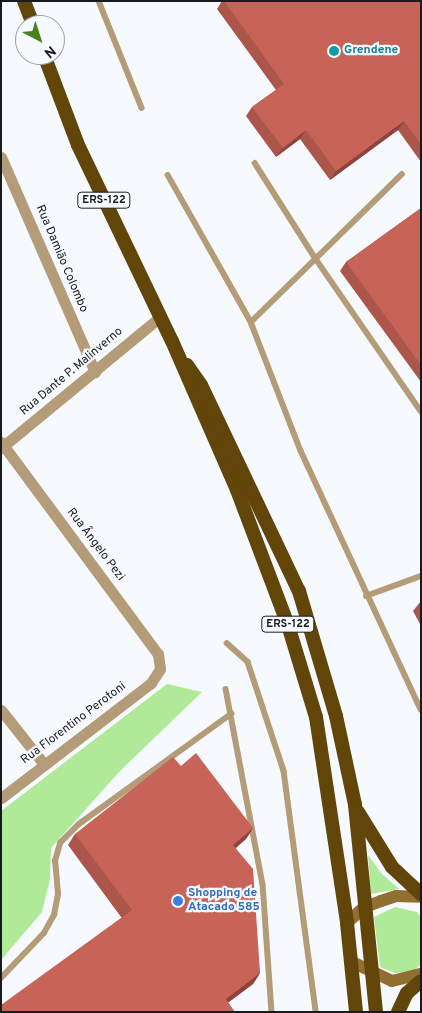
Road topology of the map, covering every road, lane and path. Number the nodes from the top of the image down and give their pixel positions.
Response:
1 (24, 1) edge
2 (99, 1) edge
3 (29, 15) edge
4 (48, 65) edge
5 (142, 108) dead end
6 (1, 157) edge
7 (254, 163) dead end
8 (402, 174) dead end
9 (168, 175) dead end
10 (316, 259) junction
11 (160, 317) junction
12 (251, 322) junction
13 (172, 341) junction
14 (95, 372) junction
15 (421, 411) edge
16 (2, 445) edge
17 (421, 576) edge
18 (366, 596) junction
19 (227, 643) dead end
20 (160, 669) joint
21 (226, 689) dead end
22 (1, 710) edge
23 (421, 710) edge
24 (230, 714) junction
25 (43, 763) junction
26 (1, 798) edge
27 (355, 805) junction
28 (421, 895) edge
29 (363, 908) junction
30 (347, 923) junction
31 (352, 962) junction
32 (370, 970) junction
33 (421, 974) edge
34 (1, 978) edge
35 (421, 981) edge
36 (272, 1012) edge
37 (316, 1012) edge
38 (356, 1012) edge
39 (376, 1012) edge
40 (398, 1012) edge

1 - 3 highway
2 - 5 lane
4 - 11 highway, ERS-122
6 - 14 street, Rua Damião Colombo
7 - 10 lane
8 - 10 lane
9 - 12 lane
10 - 12 lane
10 - 15 lane
11 - 13 highway, ERS-122
11 - 14 street, Rua Dante P. Malinverno
12 - 18 lane
13 - 27 highway, ERS-122
13 - 30 highway, ERS-122
14 - 16 street, Rua Dante P. Malinverno
16 - 20 street, Rua Ângelo Pezi
17 - 18 lane
18 - 23 lane
19 - 37 lane
20 - 25 street, Rua Florentino Perotoni
21 - 24 lane
22 - 25 street
24 - 34 lane
24 - 36 lane
25 - 26 street, Rua Florentino Perotoni
27 - 28 highway
27 - 29 highway, ERS-122
28 - 29 main road
29 - 30 main road
29 - 32 highway, ERS-122
30 - 31 highway, ERS-122
31 - 32 main road
31 - 38 highway, ERS-122
32 - 33 main road
32 - 39 highway, ERS-122
35 - 40 highway

